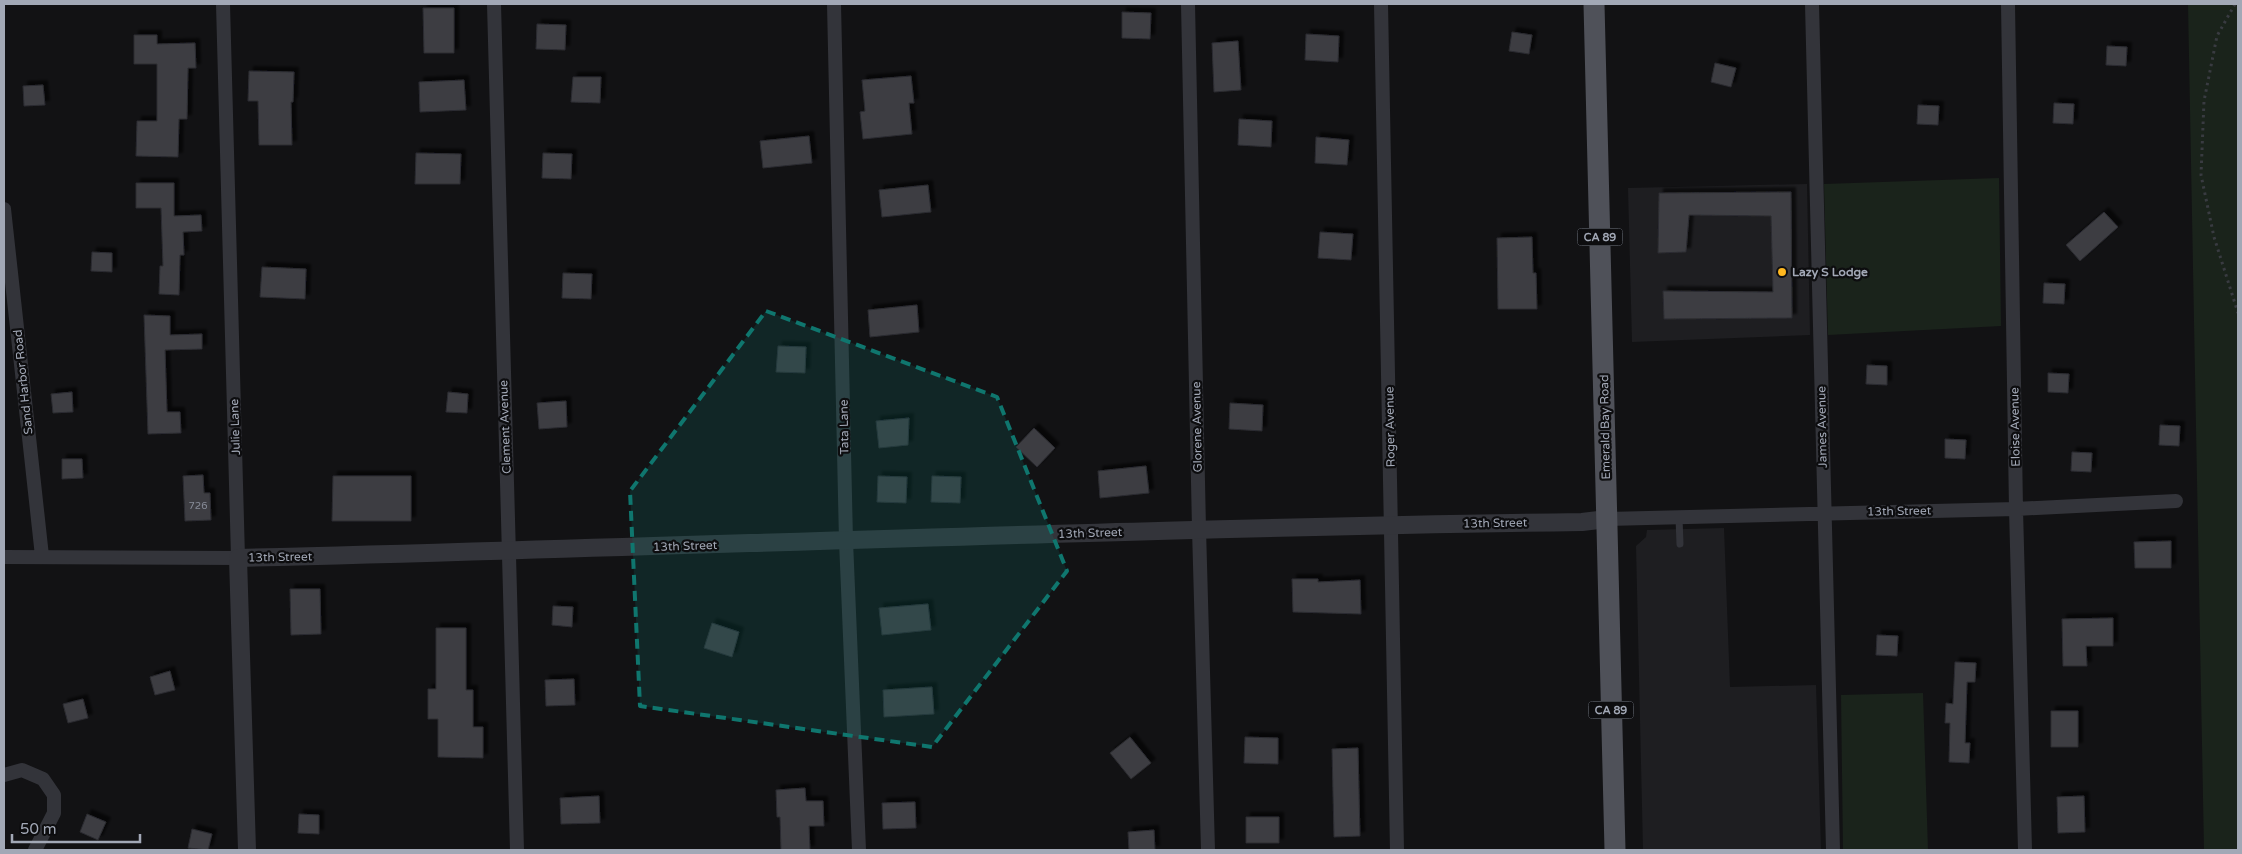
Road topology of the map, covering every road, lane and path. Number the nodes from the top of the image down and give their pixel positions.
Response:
1 (223, 4) edge
2 (494, 4) edge
3 (834, 4) edge
4 (1188, 4) edge
5 (1381, 4) edge
6 (1594, 4) edge
7 (1812, 4) edge
8 (2008, 4) edge
9 (2236, 4) edge
10 (4, 209) edge
11 (2238, 313) edge
12 (2176, 501) dead end
13 (2016, 509) junction
14 (1824, 513) junction
15 (1679, 518) junction
16 (1607, 519) junction
17 (1392, 524) junction
18 (1199, 530) junction
19 (846, 541) junction
20 (1680, 544) dead end
21 (509, 551) junction
22 (42, 556) junction
23 (4, 558) edge
24 (238, 558) junction
25 (4, 775) edge
26 (35, 850) edge
27 (247, 850) edge
28 (518, 850) edge
29 (859, 850) edge
30 (1208, 850) edge
31 (1397, 850) edge
32 (1615, 850) edge
33 (1833, 850) edge
34 (2025, 850) edge

1 - 24 street, Julie Lane
2 - 21 street, Clement Avenue
3 - 19 street, Tata Lane
4 - 18 street, Glorene Avenue
5 - 17 street, Roger Avenue
6 - 16 main road, Emerald Bay Road / CA 89
7 - 14 street, James Avenue
8 - 13 street, Eloise Avenue
9 - 11 path
10 - 22 street, Sand Harbor Road
12 - 13 street, 13th Street
13 - 14 street, 13th Street
13 - 34 street, Eloise Avenue
14 - 15 street, 13th Street
14 - 33 street, James Avenue
15 - 16 street, 13th Street
15 - 20 lane
16 - 17 street, 13th Street
16 - 32 main road, Emerald Bay Road / CA 89
17 - 18 street, 13th Street
17 - 31 street, Roger Avenue
18 - 19 street, 13th Street
18 - 30 street, Glorene Avenue
19 - 21 street, 13th Street
19 - 29 street, Tata Lane
21 - 24 street, 13th Street
21 - 28 street, Clement Avenue
22 - 23 street, 13th Street
22 - 24 street, 13th Street
24 - 27 street, Julie Lane
25 - 26 street

